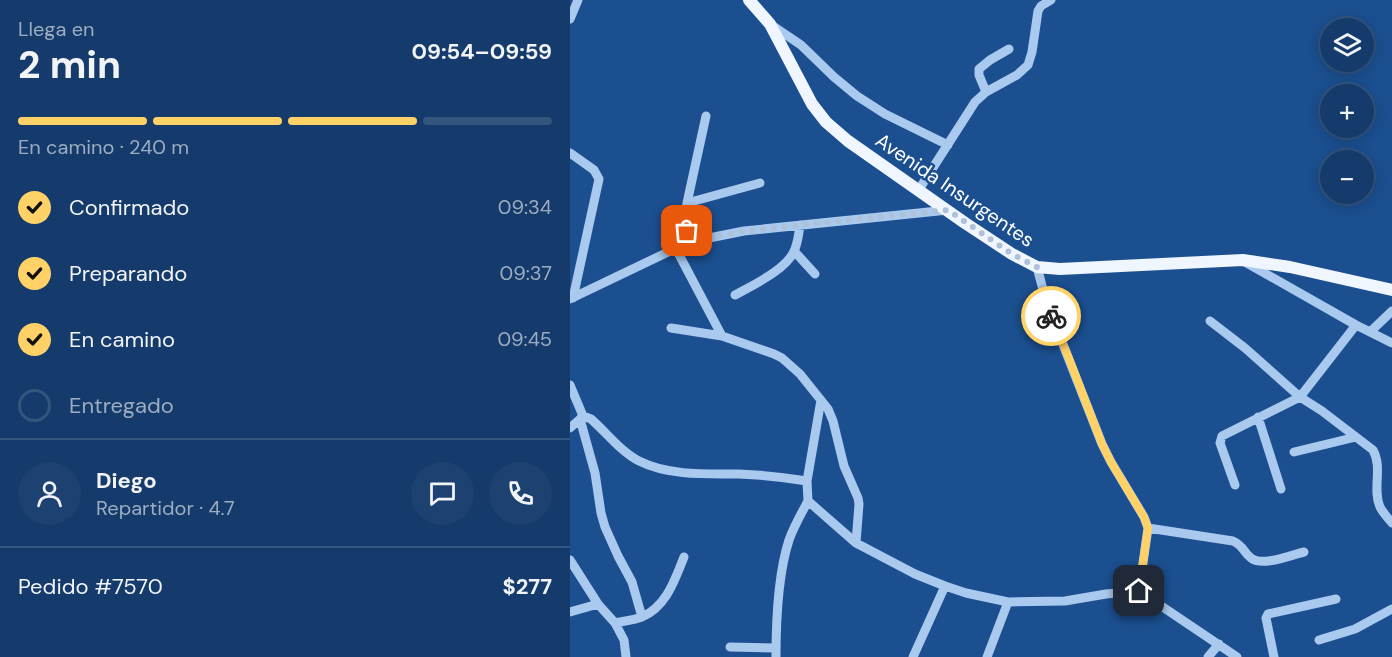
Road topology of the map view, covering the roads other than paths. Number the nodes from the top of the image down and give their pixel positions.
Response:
1 (578, 0) edge
2 (749, 0) edge
3 (1051, 0) edge
4 (570, 19) edge
5 (770, 24) junction
6 (1009, 49) dead end
7 (986, 92) junction
8 (706, 116) dead end
9 (948, 145) junction
10 (570, 153) edge
11 (760, 183) dead end
12 (918, 191) junction
13 (687, 203) junction
14 (948, 210) junction
15 (800, 225) junction
16 (689, 242) junction
17 (675, 247) junction
18 (795, 252) junction
19 (1243, 260) junction
20 (1037, 267) junction
21 (814, 274) dead end
22 (1392, 290) edge
23 (735, 295) dead end
24 (571, 298) edge
25 (1392, 311) edge
26 (1210, 321) dead end
27 (1356, 325) junction
28 (671, 328) dead end
29 (1370, 332) junction
30 (722, 336) junction
31 (1392, 343) edge
32 (570, 385) edge
33 (1300, 397) junction
34 (821, 400) junction
35 (582, 417) junction
36 (1258, 417) junction
37 (570, 428) edge
38 (1356, 437) junction
39 (1294, 452) dead end
40 (807, 481) junction
41 (1235, 485) dead end
42 (1281, 489) dead end
43 (808, 501) junction
44 (1392, 523) edge
45 (1148, 528) junction
46 (856, 543) junction
47 (1304, 552) dead end
48 (684, 556) dead end
49 (570, 560) edge
50 (945, 586) junction
51 (1139, 591) junction
52 (1336, 599) dead end
53 (1008, 602) junction
54 (598, 604) junction
55 (1392, 609) edge
56 (570, 612) edge
57 (642, 617) junction
58 (615, 623) junction
59 (1319, 640) dead end
60 (1219, 644) junction
61 (730, 647) dead end
62 (776, 653) edge
63 (626, 657) edge
64 (913, 657) edge
65 (987, 657) edge
66 (1208, 657) edge
67 (1237, 657) edge
68 (1274, 657) edge

1 - 4 street
2 - 5 main road, Avenida Insurgentes
3 - 7 street
5 - 9 street
5 - 12 main road, Avenida Insurgentes
6 - 7 street
7 - 9 street
8 - 13 street
9 - 12 street
10 - 24 street
11 - 13 street
12 - 14 main road, Avenida Insurgentes
13 - 16 street
14 - 15 street
14 - 20 main road, Avenida Insurgentes
15 - 16 street
15 - 18 street
16 - 17 street
17 - 24 street
17 - 30 street
18 - 21 street
18 - 23 street
19 - 20 main road, Avenida Insurgentes
19 - 22 main road, Avenida Insurgentes
19 - 27 street
20 - 45 street
25 - 29 street
26 - 33 street
27 - 29 street
27 - 33 street
28 - 30 street
29 - 31 street
30 - 34 street
32 - 35 street
33 - 36 street
33 - 38 street
34 - 40 street
34 - 46 street
35 - 37 street
35 - 40 street
35 - 57 street
36 - 41 street
36 - 42 street
38 - 39 street
38 - 44 street
40 - 43 street
43 - 46 street
43 - 62 street
45 - 47 street
45 - 51 street
46 - 50 street
48 - 57 street
49 - 54 street
50 - 53 street
50 - 64 street
51 - 53 street
51 - 60 street
52 - 68 street
53 - 65 street
54 - 56 street
54 - 58 street
55 - 59 street
57 - 58 street
58 - 63 street
60 - 66 street
60 - 67 street
61 - 62 street

